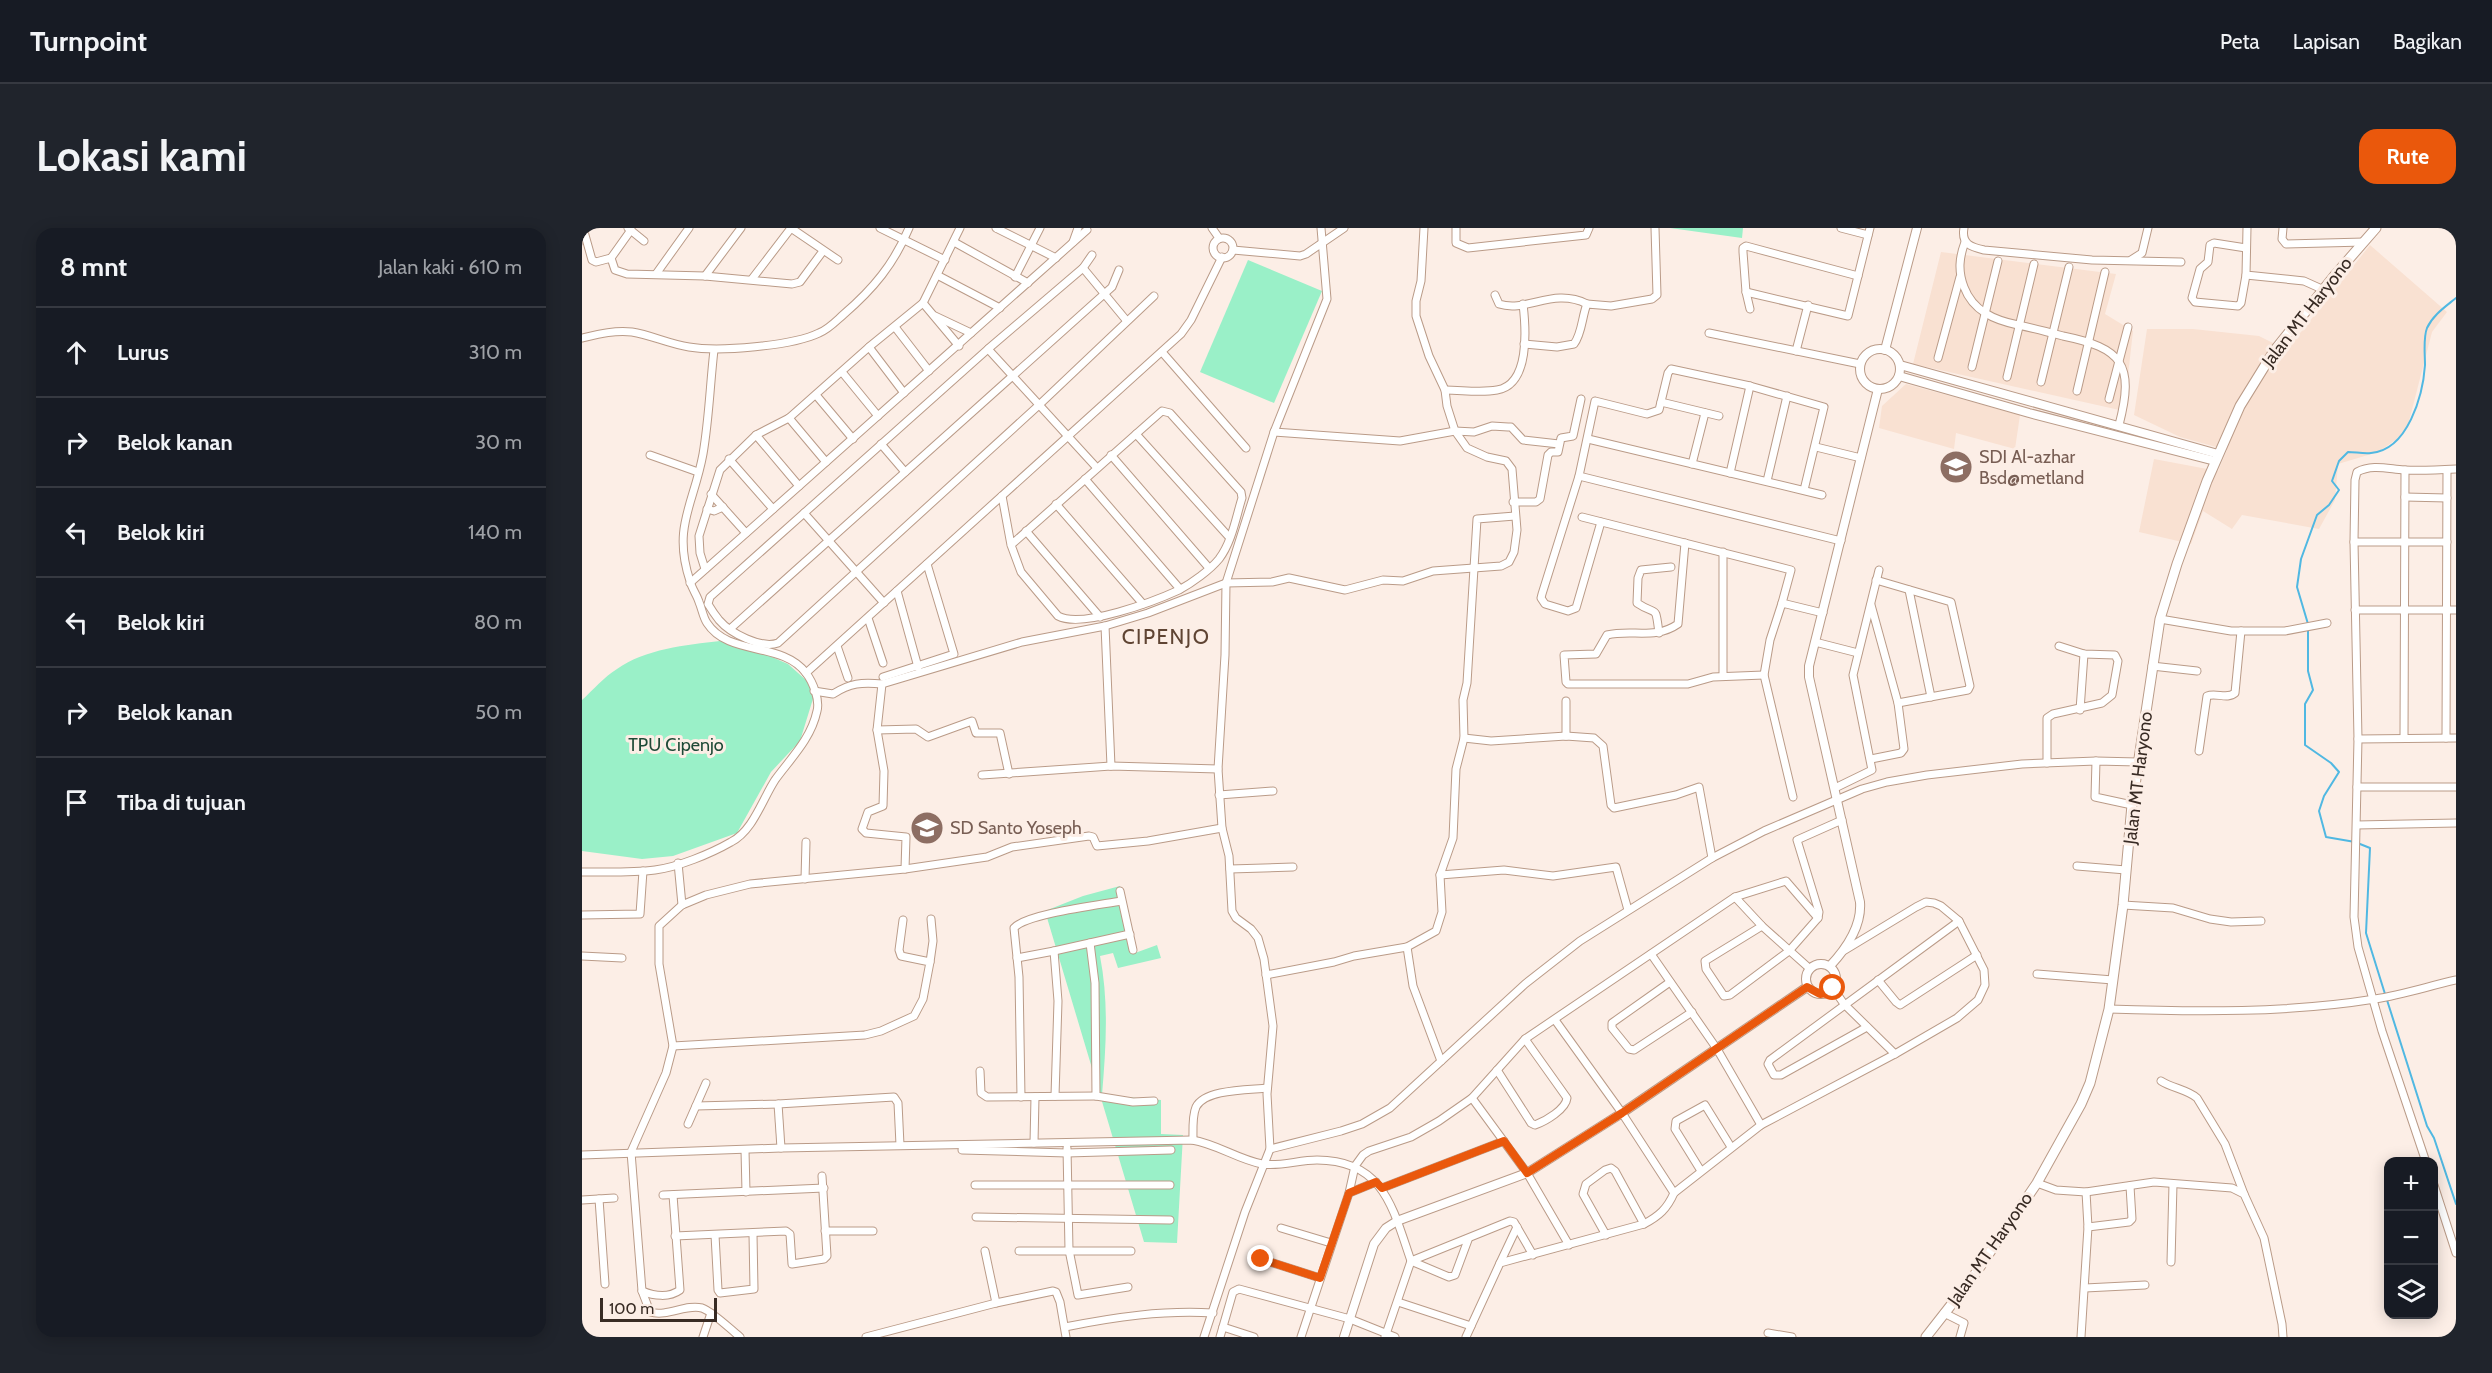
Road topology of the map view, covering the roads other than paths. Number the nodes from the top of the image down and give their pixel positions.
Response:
1 (583, 228) edge
2 (688, 228) edge
3 (741, 228) edge
4 (909, 228) edge
5 (960, 228) edge
6 (1040, 228) edge
7 (1078, 228) edge
8 (1212, 228) edge
9 (1321, 228) edge
10 (1344, 228) edge
11 (1424, 228) edge
12 (1456, 228) edge
13 (1589, 228) edge
14 (1655, 228) edge
15 (1840, 228) edge
16 (1917, 228) edge
17 (1964, 228) edge
18 (2148, 228) edge
19 (2247, 228) edge
20 (2283, 228) edge
21 (2376, 228) edge
22 (629, 229) edge
23 (882, 229) edge
24 (999, 229) edge
25 (1087, 230) dead end
26 (1869, 232) edge
27 (1219, 238) junction
28 (645, 241) dead end
29 (904, 241) junction
30 (954, 242) junction
31 (1965, 242) junction
32 (2364, 242) junction
33 (1072, 244) junction
34 (1321, 244) junction
35 (1031, 246) junction
36 (2246, 248) junction
37 (1233, 250) junction
38 (823, 251) junction
39 (1092, 255) dead end
40 (611, 258) junction
41 (1056, 258) junction
42 (1222, 258) junction
43 (838, 260) dead end
44 (945, 260) junction
45 (1998, 261) dead end
46 (2130, 261) junction
47 (2181, 262) dead end
48 (2034, 264) dead end
49 (2069, 267) dead end
50 (1083, 268) junction
51 (1119, 270) dead end
52 (2105, 272) dead end
53 (656, 274) junction
54 (937, 275) junction
55 (2246, 275) junction
56 (705, 276) junction
57 (1858, 276) junction
58 (1015, 277) junction
59 (1960, 277) junction
60 (752, 279) junction
61 (1028, 283) junction
62 (2324, 290) junction
63 (1746, 292) junction
64 (1106, 293) junction
65 (1154, 296) dead end
66 (1495, 296) dead end
67 (923, 303) junction
68 (1523, 304) junction
69 (1587, 304) junction
70 (1808, 305) junction
71 (1000, 308) junction
72 (1750, 309) dead end
73 (1985, 313) junction
74 (933, 315) junction
75 (1126, 320) junction
76 (2019, 325) junction
77 (895, 327) junction
78 (2128, 327) dead end
79 (971, 333) junction
80 (1709, 333) dead end
81 (2053, 333) junction
82 (582, 338) edge
83 (2089, 341) junction
84 (1524, 344) junction
85 (959, 346) junction
86 (869, 347) junction
87 (988, 349) junction
88 (714, 350) junction
89 (1885, 350) junction
90 (1796, 351) junction
91 (1162, 352) junction
92 (1938, 358) dead end
93 (2119, 362) junction
94 (1860, 364) junction
95 (1900, 365) junction
96 (1972, 367) dead end
97 (929, 371) junction
98 (842, 372) junction
99 (1013, 376) junction
100 (1899, 376) junction
101 (2007, 377) dead end
102 (2041, 382) dead end
103 (1750, 386) junction
104 (1878, 389) junction
105 (1446, 390) junction
106 (2077, 390) dead end
107 (904, 393) junction
108 (2001, 394) junction
109 (816, 395) junction
110 (1788, 396) junction
111 (1581, 399) dead end
112 (2109, 399) dead end
113 (1661, 402) junction
114 (1998, 404) junction
115 (1039, 405) junction
116 (1705, 413) junction
117 (878, 416) junction
118 (1719, 416) dead end
119 (789, 418) junction
120 (2119, 425) junction
121 (1455, 431) junction
122 (1274, 432) junction
123 (1136, 434) junction
124 (756, 435) junction
125 (1068, 436) junction
126 (853, 439) junction
127 (1588, 439) junction
128 (880, 444) junction
129 (1559, 444) junction
130 (1816, 447) junction
131 (1246, 448) dead end
132 (650, 455) dead end
133 (1112, 455) junction
134 (1861, 458) junction
135 (2216, 458) junction
136 (729, 459) junction
137 (826, 462) junction
138 (1692, 464) junction
139 (1097, 468) junction
140 (2456, 469) edge
141 (2405, 470) junction
142 (2447, 470) junction
143 (698, 472) junction
144 (904, 472) junction
145 (1730, 473) junction
146 (1579, 476) junction
147 (1085, 479) junction
148 (1767, 481) junction
149 (799, 486) junction
150 (1804, 490) junction
151 (711, 494) junction
152 (1822, 495) dead end
153 (1002, 496) junction
154 (2405, 497) junction
155 (2447, 498) junction
156 (1514, 502) junction
157 (1056, 504) junction
158 (723, 507) junction
159 (707, 509) junction
160 (773, 509) junction
161 (804, 513) junction
162 (1515, 516) junction
163 (1582, 517) dead end
164 (1601, 522) junction
165 (1026, 531) junction
166 (746, 533) junction
167 (1229, 537) junction
168 (829, 541) junction
169 (1841, 541) junction
170 (2354, 542) junction
171 (2447, 542) junction
172 (1685, 543) junction
173 (2405, 543) junction
174 (1011, 545) junction
175 (1723, 552) junction
176 (927, 564) junction
177 (1671, 567) dead end
178 (1209, 568) junction
179 (1475, 568) junction
180 (705, 569) junction
181 (1879, 570) dead end
182 (855, 571) junction
183 (1876, 580) junction
184 (690, 583) junction
185 (1226, 583) junction
186 (1180, 589) junction
187 (1908, 590) junction
188 (897, 591) junction
189 (1871, 602) junction
190 (884, 603) junction
191 (1782, 603) junction
192 (1143, 604) junction
193 (2404, 609) junction
194 (2355, 610) junction
195 (2447, 610) junction
196 (2456, 610) edge
197 (1823, 613) junction
198 (1100, 617) junction
199 (868, 618) junction
200 (2160, 619) junction
201 (2327, 623) dead end
202 (1105, 626) junction
203 (730, 629) junction
204 (2241, 631) junction
205 (1659, 633) junction
206 (1815, 642) junction
207 (837, 646) junction
208 (2059, 646) dead end
209 (1858, 653) junction
210 (2084, 654) junction
211 (883, 663) dead end
212 (2152, 666) junction
213 (918, 667) junction
214 (2197, 671) dead end
215 (806, 673) junction
216 (1764, 675) junction
217 (1724, 676) junction
218 (848, 678) dead end
219 (882, 681) junction
220 (814, 691) junction
221 (1931, 697) junction
222 (1566, 701) dead end
223 (1898, 703) junction
224 (2080, 710) junction
225 (877, 730) junction
226 (1566, 736) junction
227 (1464, 738) junction
228 (2404, 738) junction
229 (2446, 738) junction
230 (2456, 738) edge
231 (2358, 739) junction
232 (2199, 751) dead end
233 (1871, 759) junction
234 (2096, 761) junction
235 (2138, 762) junction
236 (2048, 763) junction
237 (1111, 766) junction
238 (1218, 769) junction
239 (1009, 774) junction
240 (982, 775) dead end
241 (2357, 787) junction
242 (2456, 787) edge
243 (1835, 788) junction
244 (1273, 791) dead end
245 (1219, 795) junction
246 (1793, 797) dead end
247 (1837, 799) junction
248 (2132, 805) junction
249 (1842, 820) junction
250 (2456, 823) edge
251 (2357, 825) junction
252 (1222, 828) junction
253 (806, 842) dead end
254 (1712, 858) junction
255 (678, 863) junction
256 (2077, 866) dead end
257 (1293, 867) dead end
258 (905, 869) junction
259 (1230, 869) junction
260 (2126, 870) junction
261 (643, 871) junction
262 (582, 872) edge
263 (1440, 875) junction
264 (806, 879) junction
265 (1120, 891) dead end
266 (1735, 897) junction
267 (1121, 901) junction
268 (682, 905) junction
269 (2123, 905) junction
270 (1628, 910) junction
271 (582, 915) edge
272 (1818, 918) junction
273 (931, 919) dead end
274 (903, 920) dead end
275 (1959, 921) junction
276 (2261, 921) dead end
277 (1762, 926) junction
278 (1130, 934) junction
279 (1090, 943) junction
280 (1407, 947) junction
281 (1133, 950) dead end
282 (1845, 950) junction
283 (1054, 951) junction
284 (1789, 951) junction
285 (1651, 954) junction
286 (1977, 955) junction
287 (582, 956) edge
288 (622, 958) dead end
289 (1017, 958) junction
290 (930, 962) junction
291 (1830, 966) junction
292 (1809, 968) junction
293 (2037, 974) dead end
294 (1266, 975) junction
295 (1878, 980) junction
296 (2113, 980) junction
297 (2456, 980) edge
298 (1670, 982) junction
299 (1807, 987) junction
300 (1833, 988) junction
301 (2377, 999) junction
302 (1844, 1004) junction
303 (2109, 1009) junction
304 (1692, 1012) junction
305 (1555, 1020) junction
306 (1867, 1027) junction
307 (1525, 1039) junction
308 (673, 1046) junction
309 (1717, 1049) junction
310 (1895, 1054) junction
311 (1441, 1061) junction
312 (1497, 1070) junction
313 (980, 1071) dead end
314 (2161, 1081) dead end
315 (706, 1083) dead end
316 (1267, 1088) junction
317 (1055, 1096) junction
318 (1096, 1096) junction
319 (1021, 1097) junction
320 (1035, 1097) junction
321 (1472, 1098) junction
322 (1154, 1101) dead end
323 (778, 1104) junction
324 (696, 1106) junction
325 (1622, 1113) junction
326 (688, 1124) dead end
327 (1761, 1125) junction
328 (1193, 1140) junction
329 (1504, 1141) junction
330 (1034, 1143) junction
331 (1068, 1143) junction
332 (900, 1145) junction
333 (1731, 1147) junction
334 (781, 1148) junction
335 (1270, 1149) junction
336 (745, 1150) junction
337 (962, 1150) dead end
338 (1171, 1150) dead end
339 (631, 1152) junction
340 (1067, 1153) junction
341 (582, 1155) edge
342 (2425, 1157) edge
343 (1263, 1164) junction
344 (1355, 1166) junction
345 (1701, 1171) junction
346 (1527, 1173) junction
347 (822, 1176) dead end
348 (1376, 1182) junction
349 (2037, 1184) junction
350 (2173, 1184) junction
351 (975, 1185) dead end
352 (1067, 1185) junction
353 (1170, 1185) dead end
354 (2130, 1186) junction
355 (824, 1188) junction
356 (1382, 1188) junction
357 (746, 1192) junction
358 (2086, 1192) junction
359 (1349, 1193) junction
360 (1674, 1193) junction
361 (2244, 1194) junction
362 (663, 1195) dead end
363 (673, 1195) junction
364 (614, 1198) dead end
365 (599, 1199) junction
366 (582, 1200) edge
367 (2438, 1200) edge
368 (976, 1217) dead end
369 (1068, 1218) junction
370 (1170, 1220) dead end
371 (1397, 1221) junction
372 (1644, 1224) junction
373 (1517, 1227) junction
374 (2088, 1227) junction
375 (1281, 1228) dead end
376 (825, 1231) junction
377 (873, 1231) dead end
378 (753, 1234) junction
379 (1606, 1234) junction
380 (715, 1235) junction
381 (675, 1236) junction
382 (1468, 1240) junction
383 (1331, 1243) junction
384 (1569, 1245) junction
385 (1069, 1250) junction
386 (985, 1251) dead end
387 (1019, 1251) dead end
388 (1131, 1251) dead end
389 (2456, 1253) edge
390 (1533, 1255) junction
391 (1261, 1259) dead end
392 (1411, 1261) junction
393 (2171, 1262) dead end
394 (1500, 1263) junction
395 (1320, 1278) junction
396 (605, 1284) dead end
397 (2145, 1285) dead end
398 (1128, 1287) dead end
399 (2085, 1288) junction
400 (642, 1292) junction
401 (1398, 1302) junction
402 (996, 1303) junction
403 (1310, 1309) junction
404 (1213, 1312) junction
405 (711, 1313) junction
406 (1944, 1313) junction
407 (1350, 1319) junction
408 (1471, 1326) junction
409 (1065, 1327) junction
410 (1223, 1327) junction
411 (1768, 1333) dead end
412 (1386, 1335) edge
413 (703, 1337) edge
414 (740, 1337) edge
415 (866, 1337) edge
416 (1066, 1337) edge
417 (1204, 1337) edge
418 (1220, 1337) edge
419 (1254, 1337) edge
420 (1300, 1337) edge
421 (1344, 1337) edge
422 (1395, 1337) edge
423 (1466, 1337) edge
424 (1792, 1337) edge
425 (1926, 1337) edge
426 (1960, 1337) edge
427 (2081, 1337) edge
428 (2283, 1337) edge

1 - 40 street
2 - 53 street
3 - 56 street
4 - 29 street
5 - 30 street
6 - 35 street
7 - 33 street
8 - 27 street
9 - 34 street
10 - 34 street
11 - 105 street
12 - 13 street
14 - 69 street
15 - 26 street
16 - 89 street
17 - 31 street
18 - 46 street
19 - 36 street
20 - 32 street
21 - 32 main road, Jalan MT Haryono
22 - 28 street
22 - 40 street
23 - 29 street
24 - 35 street
25 - 33 street
26 - 57 street
27 - 37 street
27 - 42 street
29 - 44 street
29 - 88 street
30 - 44 street
30 - 58 street
31 - 46 street
31 - 59 street
32 - 62 main road, Jalan MT Haryono
33 - 41 street
34 - 37 street
34 - 122 street
35 - 41 street
35 - 58 street
36 - 55 street
36 - 55 street
37 - 42 street
38 - 43 street
38 - 60 street
38 - 60 street
39 - 50 street
40 - 53 street
41 - 61 street
42 - 91 street
44 - 54 street
45 - 73 street
46 - 47 street
48 - 76 street
49 - 81 street
50 - 64 street
50 - 87 street
51 - 64 street
52 - 83 street
53 - 56 street
54 - 67 street
54 - 71 street
55 - 62 street
56 - 60 street
57 - 63 street
57 - 70 street
58 - 61 street
59 - 73 street
59 - 92 street
61 - 71 street
62 - 135 main road, Jalan MT Haryono
63 - 70 street
63 - 72 street
64 - 75 street
64 - 99 street
65 - 75 street
66 - 68 street
67 - 74 street
67 - 77 street
68 - 69 street
68 - 84 street
69 - 84 street
70 - 90 street
71 - 79 street
73 - 76 street
73 - 96 street
74 - 79 street
74 - 85 street
75 - 115 street
76 - 81 street
76 - 101 street
77 - 86 street
77 - 97 street
78 - 93 street
79 - 85 street
80 - 90 street
81 - 83 street
81 - 102 street
82 - 88 street
83 - 93 street
83 - 106 street
84 - 105 street
85 - 97 street
86 - 98 street
86 - 107 street
87 - 99 street
87 - 128 street
88 - 143 street
89 - 94 street
89 - 95 street
90 - 94 street
91 - 125 street
91 - 131 street
93 - 112 street
93 - 120 street
94 - 104 street
95 - 100 street
95 - 108 street
97 - 107 street
98 - 109 street
98 - 117 street
99 - 115 street
99 - 144 street
100 - 104 street
100 - 114 street
103 - 110 street
103 - 113 street
103 - 145 street
104 - 134 street
105 - 121 street
107 - 117 street
108 - 114 street
108 - 120 street
109 - 119 street
109 - 126 street
110 - 130 street
110 - 148 street
111 - 129 street
113 - 116 street
113 - 127 street
114 - 135 street
115 - 125 street
115 - 182 street
116 - 118 street
116 - 138 street
117 - 126 street
119 - 124 street
119 - 137 street
120 - 135 street
121 - 122 street
121 - 129 street
121 - 156 street
122 - 185 street
123 - 133 street
123 - 167 street
123 - 167 street
124 - 136 street
124 - 149 street
125 - 139 street
125 - 153 street
126 - 137 street
127 - 138 street
127 - 146 street
128 - 144 street
128 - 161 street
129 - 156 street
130 - 134 street
130 - 150 street
132 - 143 street
133 - 139 street
133 - 178 street
134 - 169 street
135 - 200 main road, Jalan MT Haryono
136 - 151 street
136 - 160 street
137 - 149 street
138 - 145 street
139 - 147 street
140 - 142 street
141 - 142 street
141 - 154 street
141 - 170 street
142 - 155 street
143 - 184 street
144 - 168 street
145 - 148 street
146 - 164 street
146 - 169 street
147 - 157 street
147 - 186 street
148 - 150 street
149 - 160 street
150 - 152 street
151 - 158 street
151 - 159 street
153 - 174 street
153 - 176 street
154 - 155 street
154 - 173 street
155 - 171 street
156 - 162 street
157 - 165 street
157 - 192 street
158 - 159 street
158 - 166 street
159 - 180 street
160 - 166 street
161 - 168 street
161 - 203 street
162 - 179 street
162 - 179 street
163 - 164 street
164 - 172 street
165 - 174 street
165 - 198 street
166 - 180 street
167 - 178 street
168 - 182 street
168 - 203 street
169 - 197 street
170 - 173 street
170 - 194 street
171 - 173 street
171 - 195 street
172 - 175 street
172 - 205 street
173 - 193 street
174 - 198 street
175 - 191 street
175 - 217 street
176 - 188 street
176 - 213 street
177 - 205 street
178 - 186 street
179 - 185 street
179 - 227 street
180 - 184 street
181 - 183 street
182 - 190 street
182 - 203 street
183 - 187 street
183 - 189 street
184 - 215 street
185 - 202 street
185 - 238 street
186 - 192 street
187 - 221 street
187 - 221 street
188 - 190 street
188 - 213 street
189 - 209 street
189 - 223 street
190 - 199 street
191 - 197 street
191 - 216 street
192 - 198 street
193 - 194 street
193 - 195 street
193 - 228 street
194 - 231 street
195 - 196 street
195 - 229 street
197 - 206 street
199 - 207 street
199 - 211 street
200 - 204 street
200 - 212 main road, Jalan MT Haryono
201 - 204 street
202 - 219 street
202 - 237 street
204 - 232 street
205 - 217 street
206 - 209 street
206 - 243 street
207 - 215 street
207 - 218 street
208 - 210 street
209 - 233 street
210 - 224 street
210 - 224 street
212 - 214 street
212 - 235 main road, Jalan MT Haryono
213 - 219 street
215 - 220 street
216 - 217 street
216 - 246 street
219 - 220 street
219 - 225 street
220 - 255 street
221 - 223 street
222 - 226 street
223 - 233 street
224 - 236 street
225 - 239 street
225 - 258 street
226 - 227 street
226 - 254 street
227 - 263 street
228 - 229 street
228 - 231 street
229 - 230 street
231 - 241 street
233 - 243 street
234 - 235 street
234 - 236 street
234 - 248 street
235 - 248 main road, Jalan MT Haryono
236 - 247 street
237 - 238 street
237 - 239 street
238 - 245 street
239 - 240 street
241 - 242 street
241 - 251 street
243 - 247 street
244 - 245 street
245 - 252 street
247 - 249 street
247 - 254 street
248 - 260 main road, Jalan MT Haryono
249 - 272 street
249 - 282 street
250 - 251 street
251 - 301 street
252 - 258 street
252 - 259 street
253 - 264 street
254 - 270 street
255 - 261 street
255 - 268 street
256 - 260 street
257 - 259 street
258 - 264 street
259 - 294 street
260 - 269 main road, Jalan MT Haryono
261 - 262 street
261 - 271 street
263 - 270 street
263 - 280 street
264 - 268 street
265 - 267 street
266 - 272 street
266 - 277 street
266 - 285 street
267 - 278 street
267 - 289 street
268 - 308 street
269 - 276 street
269 - 296 main road, Jalan MT Haryono
270 - 311 street
272 - 284 street
273 - 290 street
274 - 290 street
275 - 282 street
275 - 286 street
275 - 295 street
277 - 284 street
277 - 284 street
278 - 279 street
278 - 281 street
279 - 283 street
279 - 318 street
280 - 294 street
280 - 311 street
282 - 291 street
283 - 289 street
283 - 317 street
284 - 292 street
285 - 298 street
285 - 305 street
286 - 295 street
286 - 310 street
287 - 288 street
289 - 319 street
290 - 308 street
291 - 292 street
291 - 300 street
292 - 299 street
293 - 296 street
294 - 316 street
295 - 302 street
296 - 303 main road, Jalan MT Haryono
297 - 301 street
298 - 304 street
298 - 304 street
299 - 300 street
299 - 309 street
300 - 302 street
301 - 303 street
301 - 342 street
302 - 306 street
302 - 306 street
303 - 349 main road, Jalan MT Haryono
304 - 309 street
305 - 307 street
305 - 325 street
306 - 310 street
307 - 312 street
307 - 312 street
308 - 339 street
309 - 325 street
309 - 327 street
310 - 327 street
311 - 335 street
312 - 321 street
313 - 319 street
314 - 361 street
315 - 324 street
316 - 328 street
316 - 335 street
317 - 318 street
317 - 320 street
318 - 322 street
319 - 320 street
320 - 330 street
321 - 329 street
321 - 344 street
323 - 324 street
323 - 332 street
323 - 334 street
324 - 326 street
325 - 346 street
325 - 360 street
327 - 333 street
328 - 331 street
328 - 343 street
329 - 346 street
329 - 356 street
330 - 331 street
330 - 332 street
331 - 340 street
332 - 334 street
333 - 345 street
333 - 345 street
334 - 336 street
335 - 343 street
336 - 339 street
336 - 357 street
337 - 340 street
338 - 340 street
339 - 341 street
339 - 400 street
340 - 352 street
343 - 344 street
343 - 404 street
344 - 348 street
344 - 359 street
345 - 360 street
346 - 371 street
346 - 384 street
347 - 355 street
348 - 356 street
348 - 359 street
349 - 358 street
349 - 406 main road, Jalan MT Haryono
350 - 354 street
350 - 361 street
350 - 393 street
351 - 352 street
352 - 353 street
352 - 369 street
354 - 358 street
354 - 374 street
355 - 357 street
355 - 376 street
356 - 371 street
357 - 363 street
358 - 374 street
359 - 383 street
360 - 372 street
361 - 428 street
362 - 363 street
363 - 381 street
364 - 365 street
365 - 366 street
365 - 396 street
367 - 389 street
368 - 369 street
369 - 370 street
369 - 385 street
371 - 392 street
371 - 407 street
372 - 379 street
372 - 379 street
373 - 382 street
373 - 390 street
373 - 394 street
374 - 399 street
375 - 383 street
376 - 377 street
376 - 378 street
378 - 380 street
378 - 380 street
379 - 384 street
380 - 381 street
381 - 400 street
382 - 392 street
382 - 392 street
383 - 395 street
384 - 390 street
385 - 387 street
385 - 388 street
385 - 398 street
386 - 402 street
390 - 394 street
391 - 395 street
392 - 401 street
394 - 408 street
395 - 403 street
397 - 399 street
399 - 427 street
400 - 405 street
401 - 408 street
401 - 412 street
402 - 409 street
402 - 415 street
403 - 407 street
403 - 410 street
403 - 420 street
404 - 409 street
404 - 417 street
405 - 413 street
405 - 414 street
406 - 425 main road, Jalan MT Haryono
406 - 426 street
407 - 412 street
407 - 421 street
408 - 423 street
409 - 416 street
410 - 418 street
410 - 419 street
411 - 424 street
412 - 422 street

